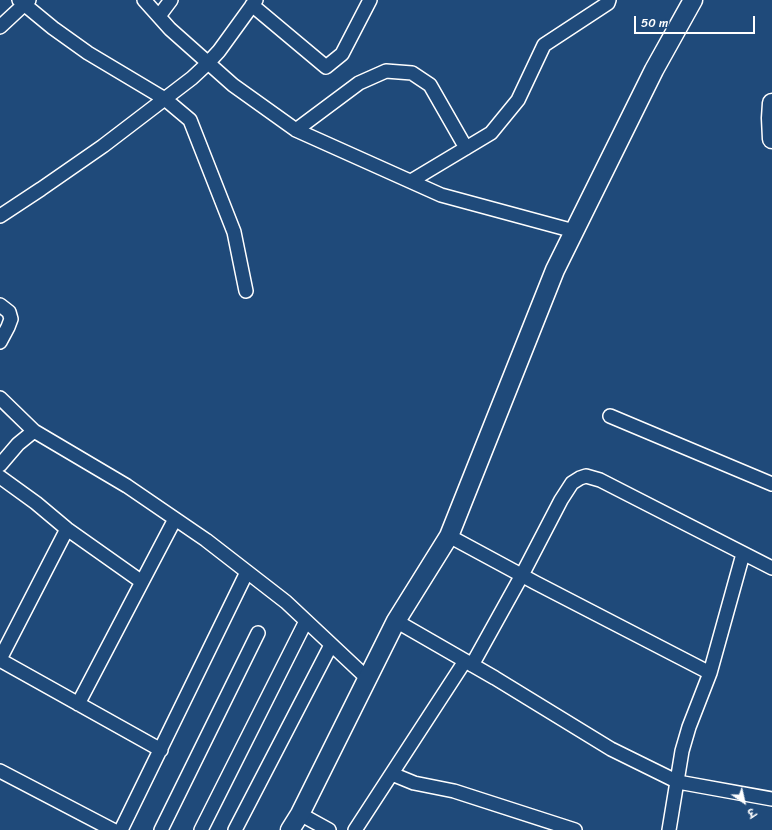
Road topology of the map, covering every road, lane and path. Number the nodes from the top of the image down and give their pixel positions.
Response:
1 (144, 0) edge
2 (171, 0) edge
3 (370, 0) edge
4 (609, 0) edge
5 (693, 0) edge
6 (24, 2) edge
7 (254, 2) edge
8 (159, 16) junction
9 (0, 27) edge
10 (207, 64) junction
11 (165, 99) junction
12 (772, 113) edge
13 (296, 130) junction
14 (772, 139) edge
15 (466, 148) junction
16 (411, 182) junction
17 (0, 216) edge
18 (574, 231) junction
19 (246, 291) dead end
20 (0, 305) edge
21 (0, 342) edge
22 (0, 398) edge
23 (610, 416) dead end
24 (34, 430) junction
25 (0, 465) edge
26 (0, 477) edge
27 (772, 484) edge
28 (175, 519) junction
29 (67, 529) junction
30 (449, 536) junction
31 (743, 554) junction
32 (772, 568) edge
33 (247, 572) junction
34 (522, 575) junction
35 (142, 582) junction
36 (306, 621) junction
37 (396, 621) junction
38 (258, 633) dead end
39 (331, 645) junction
40 (0, 660) edge
41 (469, 663) junction
42 (710, 673) junction
43 (367, 678) junction
44 (78, 704) junction
45 (161, 750) junction
46 (0, 771) edge
47 (392, 774) junction
48 (678, 782) junction
49 (772, 799) edge
50 (300, 814) junction
51 (113, 830) edge
52 (122, 830) edge
53 (161, 830) edge
54 (201, 830) edge
55 (235, 830) edge
56 (290, 830) edge
57 (329, 830) edge
58 (355, 830) edge
59 (575, 830) edge
60 (669, 830) edge

1 - 8 street
2 - 8 street
3 - 7 street
4 - 15 street
5 - 18 street
6 - 9 street
6 - 11 street
7 - 10 street
8 - 10 street
10 - 11 street
10 - 13 street
11 - 17 street
11 - 19 street
12 - 14 street
13 - 15 street
13 - 16 street
15 - 16 street
16 - 18 street
18 - 30 street
20 - 21 street
22 - 24 street
23 - 27 street
24 - 25 street
24 - 28 street
26 - 29 street
28 - 33 street
28 - 35 street
29 - 35 street
29 - 40 street
30 - 34 street
30 - 37 street
31 - 32 street
31 - 34 street
31 - 42 street
33 - 36 street
33 - 45 street
34 - 41 street
34 - 42 street
35 - 44 street
36 - 39 street
36 - 54 street
37 - 41 street
37 - 43 street
38 - 53 street
39 - 43 street
39 - 55 street
40 - 44 street
41 - 47 street
41 - 48 street
42 - 48 street
43 - 50 street
44 - 45 street
45 - 52 street
46 - 51 street
47 - 58 street
47 - 59 street
48 - 49 street
48 - 60 street
50 - 56 street
50 - 57 street

